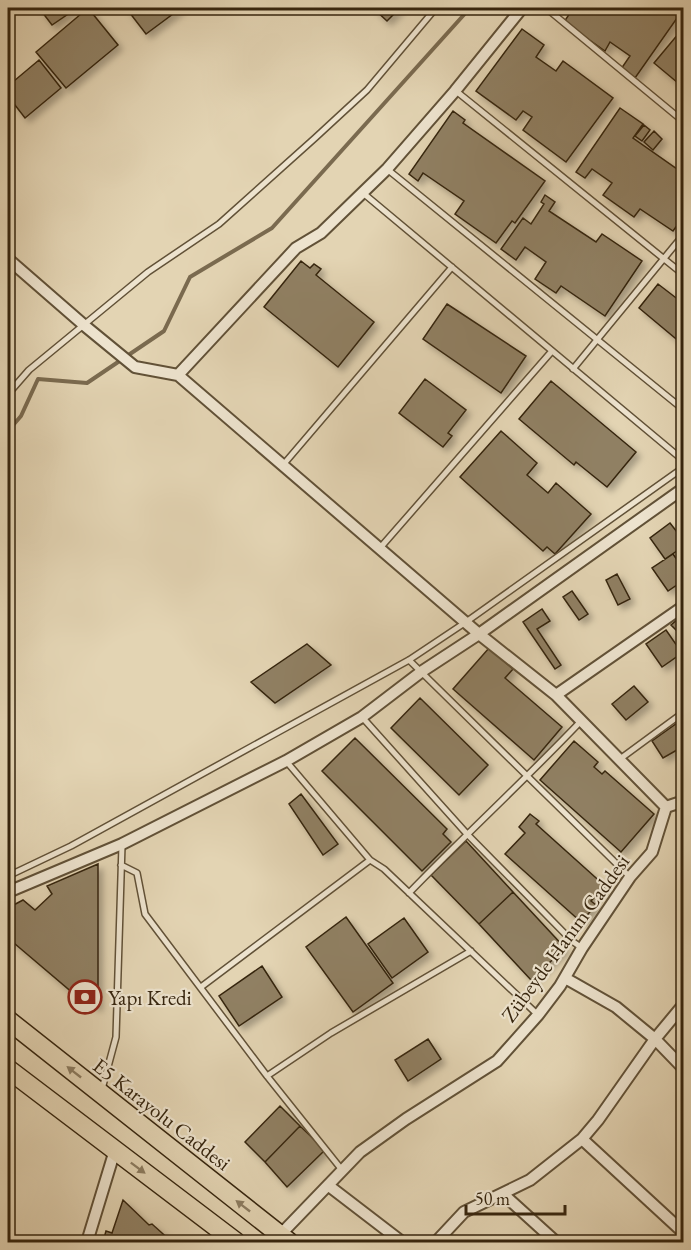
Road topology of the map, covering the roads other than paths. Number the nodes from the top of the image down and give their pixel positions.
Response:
1 (436, 8) edge
2 (522, 8) edge
3 (546, 8) edge
4 (455, 91) junction
5 (684, 123) edge
6 (387, 170) junction
7 (363, 193) junction
8 (684, 234) edge
9 (664, 258) junction
10 (8, 259) edge
11 (452, 267) junction
12 (684, 275) edge
13 (85, 326) junction
14 (597, 338) junction
15 (552, 351) junction
16 (573, 369) junction
17 (178, 375) junction
18 (8, 393) edge
19 (684, 410) edge
20 (684, 461) edge
21 (283, 465) junction
22 (684, 467) edge
23 (684, 488) edge
24 (380, 548) junction
25 (684, 606) edge
26 (466, 622) junction
27 (479, 634) junction
28 (409, 660) junction
29 (421, 672) junction
30 (556, 695) junction
31 (684, 712) edge
32 (362, 717) junction
33 (582, 720) junction
34 (620, 759) junction
35 (286, 761) junction
36 (528, 777) junction
37 (684, 801) edge
38 (666, 807) junction
39 (466, 834) junction
40 (122, 844) junction
41 (370, 860) junction
42 (121, 865) junction
43 (8, 876) edge
44 (630, 877) junction
45 (8, 892) edge
46 (409, 892) junction
47 (582, 948) junction
48 (471, 951) junction
49 (565, 978) junction
50 (201, 987) junction
51 (684, 1004) edge
52 (538, 1015) junction
53 (8, 1020) edge
54 (655, 1039) junction
55 (8, 1069) edge
56 (684, 1070) edge
57 (267, 1076) junction
58 (101, 1094) junction
59 (582, 1139) junction
60 (115, 1150) junction
61 (343, 1171) junction
62 (329, 1186) junction
63 (503, 1194) junction
64 (684, 1233) edge
65 (284, 1239) edge
66 (87, 1242) edge
67 (236, 1242) edge
68 (402, 1242) edge
69 (436, 1242) edge
70 (556, 1242) edge

1 - 13 lane
2 - 4 street
3 - 5 lane
4 - 6 street
4 - 9 lane
6 - 7 street
6 - 14 lane
7 - 11 lane
7 - 17 street
8 - 9 lane
9 - 12 lane
9 - 14 lane
10 - 13 street
11 - 15 lane
11 - 21 lane
13 - 17 street
13 - 18 lane
14 - 16 lane
14 - 19 lane
15 - 16 lane
15 - 24 lane
16 - 20 lane
17 - 21 street
21 - 24 street
22 - 26 lane
23 - 27 street
24 - 26 street
25 - 30 street
26 - 27 street
26 - 28 lane
27 - 29 street
27 - 30 street
28 - 29 lane
28 - 43 lane
29 - 32 street
29 - 36 lane
30 - 33 street
31 - 34 lane
32 - 35 street
32 - 39 lane
33 - 34 street
33 - 36 lane
34 - 38 street
35 - 40 street
35 - 41 lane
36 - 39 lane
36 - 44 lane
37 - 38 street
38 - 44 street, Zübeyde Hanım Caddesi
39 - 46 lane
39 - 47 lane
40 - 42 lane
40 - 45 street
41 - 46 lane
41 - 50 lane
42 - 50 lane
42 - 58 lane
44 - 47 street, Zübeyde Hanım Caddesi
46 - 48 lane
47 - 49 street, Zübeyde Hanım Caddesi
48 - 52 lane
48 - 57 lane
49 - 52 street, Zübeyde Hanım Caddesi
49 - 54 street
50 - 57 lane
51 - 54 street
52 - 61 street, Zübeyde Hanım Caddesi
58 -> 53 highway, E5 Karayolu Caddesi
54 - 56 street
54 - 59 street
55 - 60 highway
57 - 61 lane
65 -> 58 highway, E5 Karayolu Caddesi
59 - 63 street
59 - 64 street
60 - 66 street
60 -> 67 highway
61 - 62 street, Zübeyde Hanım Caddesi
62 - 65 street, Zübeyde Hanım Caddesi
62 - 68 street
63 - 69 street
63 - 70 street

